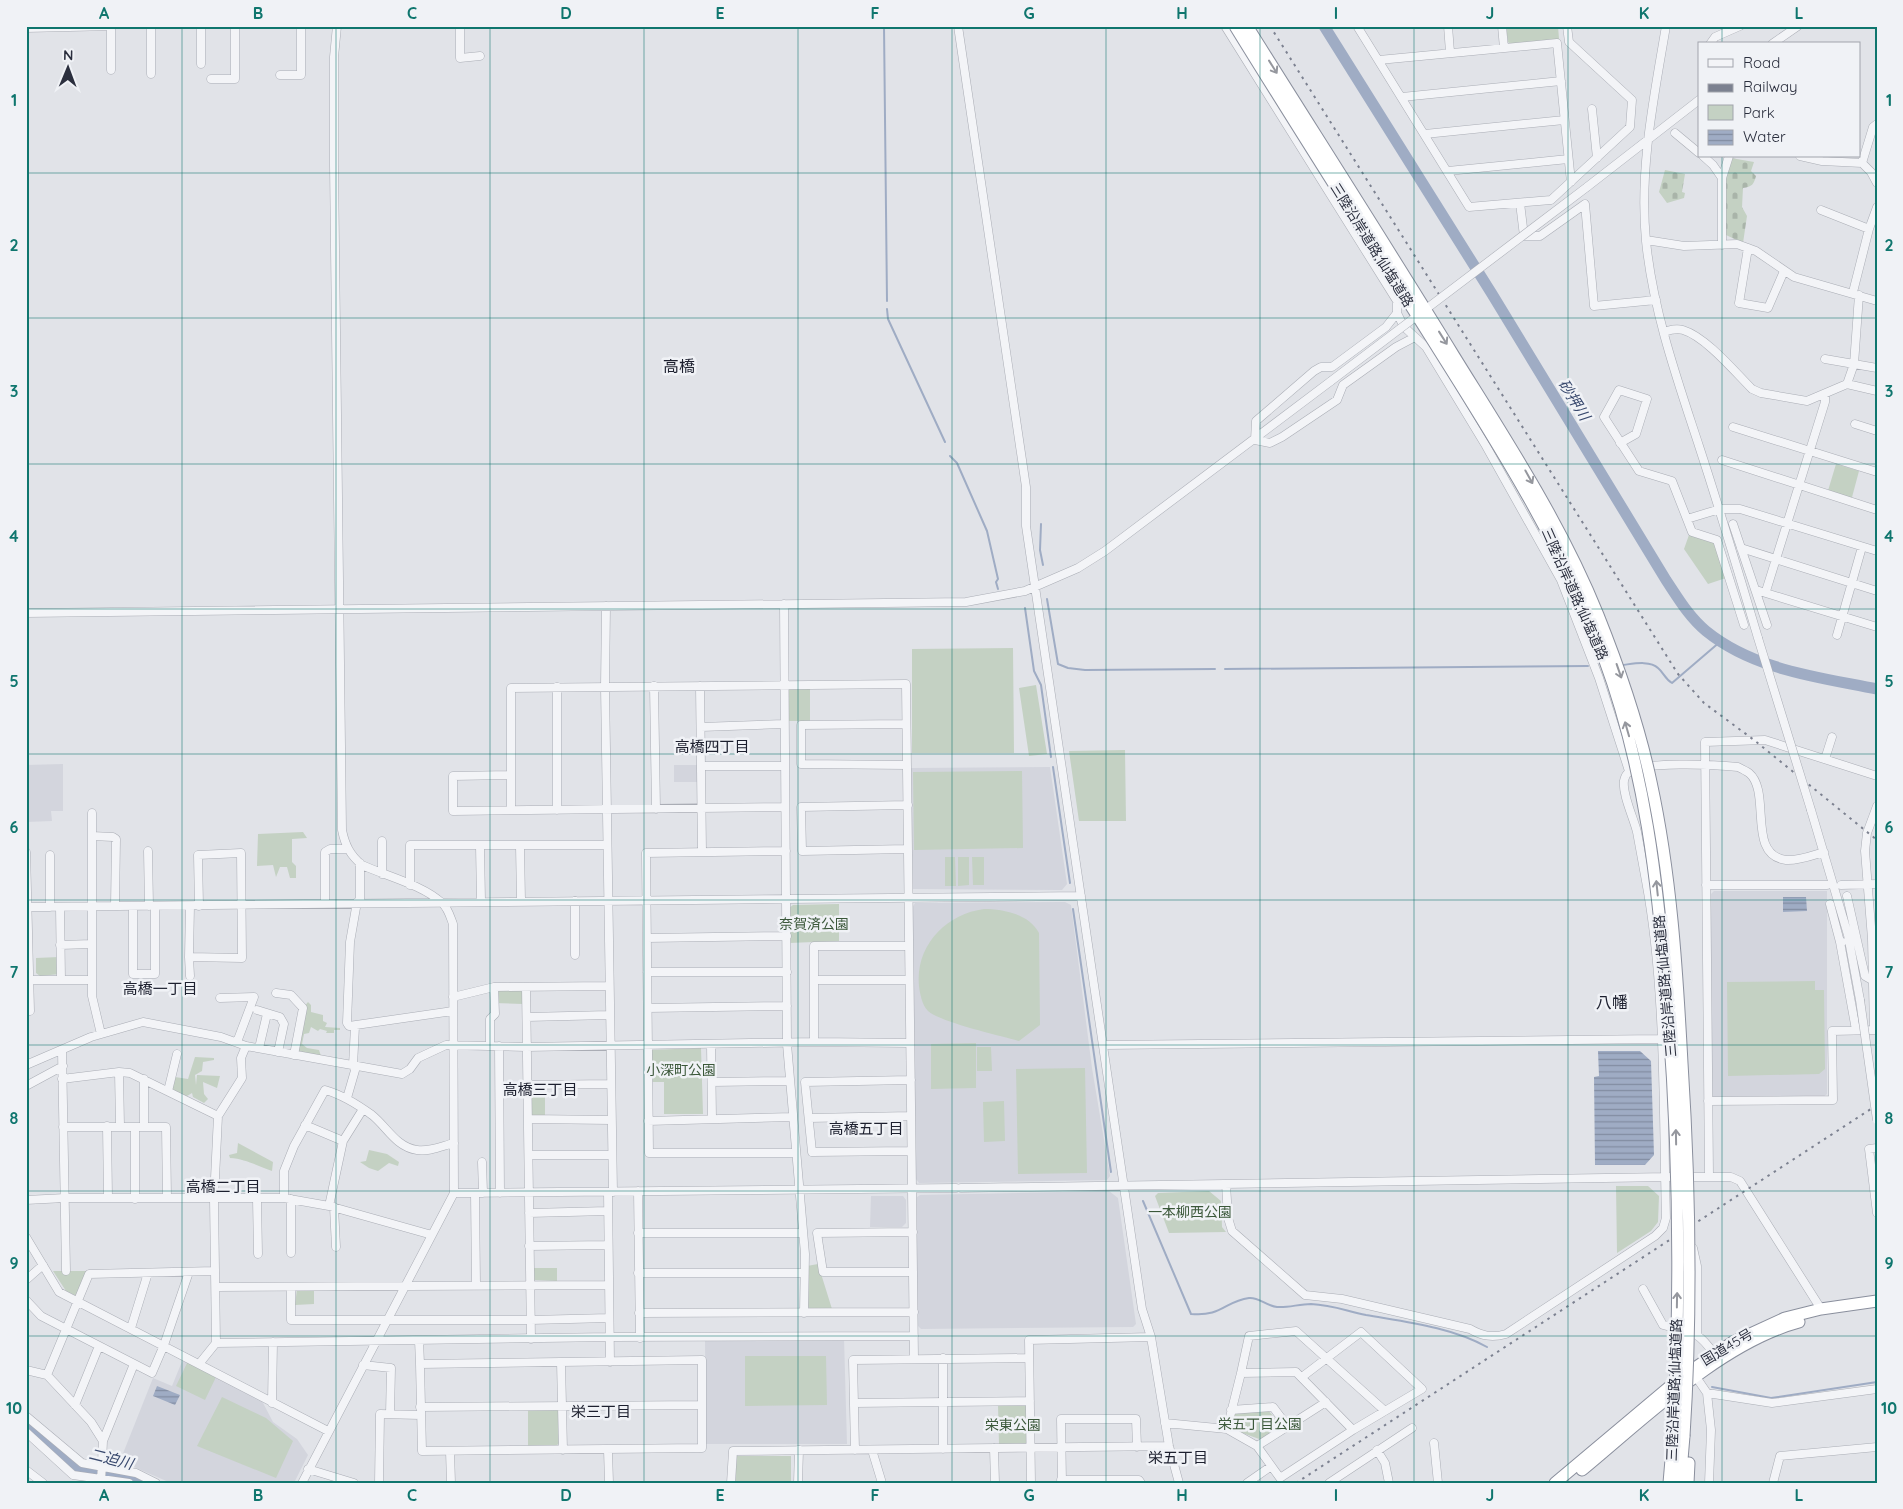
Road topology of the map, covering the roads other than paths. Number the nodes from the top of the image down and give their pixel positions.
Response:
1 (85, 26) edge
2 (111, 26) edge
3 (151, 26) edge
4 (201, 26) edge
5 (235, 26) edge
6 (301, 26) edge
7 (337, 26) edge
8 (460, 26) edge
9 (958, 26) edge
10 (1225, 26) edge
11 (1235, 26) edge
12 (1247, 26) edge
13 (1357, 26) edge
14 (1448, 26) edge
15 (1502, 26) edge
16 (1568, 26) edge
17 (1666, 26) edge
18 (1740, 26) edge
19 (1798, 26) edge
20 (26, 28) edge
21 (1711, 42) edge
22 (1775, 42) edge
23 (1504, 48) junction
24 (1450, 52) junction
25 (480, 56) dead end
26 (1379, 60) junction
27 (201, 64) dead end
28 (111, 70) dead end
29 (151, 74) dead end
30 (280, 75) dead end
31 (212, 79) dead end
32 (1561, 82) junction
33 (1402, 97) junction
34 (1698, 101) edge
35 (1592, 109) dead end
36 (1564, 120) junction
37 (1877, 124) edge
38 (1675, 133) dead end
39 (1425, 134) junction
40 (1648, 142) junction
41 (1698, 152) edge
42 (1597, 158) junction
43 (1705, 158) edge
44 (1728, 158) edge
45 (1809, 158) edge
46 (1568, 159) junction
47 (1862, 163) junction
48 (1448, 171) junction
49 (1722, 178) junction
50 (1571, 182) junction
51 (1877, 183) edge
52 (1520, 202) junction
53 (1877, 207) edge
54 (1821, 210) dead end
55 (1869, 229) junction
56 (1646, 240) junction
57 (1722, 245) junction
58 (1748, 248) junction
59 (1784, 271) junction
60 (1856, 294) junction
61 (1656, 300) junction
62 (1877, 300) edge
63 (1397, 313) junction
64 (1664, 332) junction
65 (1416, 337) junction
66 (1825, 359) dead end
67 (1854, 364) junction
68 (1877, 368) edge
69 (1847, 384) junction
70 (1877, 390) edge
71 (1825, 394) junction
72 (1855, 424) dead end
73 (1733, 427) dead end
74 (1877, 431) edge
75 (1255, 440) junction
76 (1620, 443) junction
77 (1810, 452) junction
78 (1722, 460) dead end
79 (1877, 472) edge
80 (1800, 486) junction
81 (1720, 509) junction
82 (1877, 510) edge
83 (1687, 519) junction
84 (1733, 524) dead end
85 (1787, 524) junction
86 (1862, 547) junction
87 (1741, 548) junction
88 (1877, 551) edge
89 (1776, 558) junction
90 (1851, 583) junction
91 (1036, 587) junction
92 (1756, 590) junction
93 (1766, 591) junction
94 (1877, 591) edge
95 (784, 604) junction
96 (606, 606) junction
97 (339, 609) junction
98 (26, 613) edge
99 (1842, 616) junction
100 (1744, 625) dead end
101 (1767, 625) dead end
102 (1877, 627) edge
103 (1837, 635) dead end
104 (784, 685) junction
105 (654, 686) junction
106 (700, 686) junction
107 (557, 687) junction
108 (605, 687) junction
109 (784, 724) junction
110 (906, 724) junction
111 (701, 726) junction
112 (1832, 737) dead end
113 (1826, 759) junction
114 (907, 765) junction
115 (1705, 765) junction
116 (701, 766) junction
117 (785, 766) junction
118 (1629, 771) junction
119 (510, 775) junction
120 (1877, 776) edge
121 (908, 805) junction
122 (1877, 806) edge
123 (785, 807) junction
124 (656, 808) junction
125 (702, 808) junction
126 (607, 809) junction
127 (511, 810) junction
128 (557, 810) junction
129 (92, 813) dead end
130 (92, 836) junction
131 (382, 841) dead end
132 (607, 845) junction
133 (480, 846) junction
134 (520, 846) junction
135 (347, 849) junction
136 (908, 849) junction
137 (148, 850) dead end
138 (786, 851) junction
139 (26, 852) edge
140 (702, 852) junction
141 (1824, 852) junction
142 (50, 855) dead end
143 (360, 864) junction
144 (382, 874) junction
145 (1868, 884) junction
146 (1877, 884) edge
147 (1706, 885) junction
148 (1827, 885) dead end
149 (1841, 885) dead end
150 (412, 886) junction
151 (1081, 896) junction
152 (1847, 896) dead end
153 (908, 897) junction
154 (786, 899) junction
155 (646, 900) junction
156 (521, 901) junction
157 (575, 901) junction
158 (608, 901) junction
159 (359, 902) junction
160 (411, 902) junction
161 (441, 902) junction
162 (481, 902) junction
163 (325, 903) junction
164 (1830, 904) dead end
165 (242, 905) junction
166 (92, 906) junction
167 (115, 906) junction
168 (133, 906) junction
169 (152, 906) junction
170 (190, 906) junction
171 (199, 906) junction
172 (27, 907) edge
173 (50, 907) junction
174 (60, 907) junction
175 (787, 936) junction
176 (648, 938) junction
177 (1872, 939) junction
178 (1857, 940) junction
179 (28, 943) edge
180 (92, 944) junction
181 (60, 945) junction
182 (909, 946) junction
183 (575, 955) dead end
184 (189, 957) junction
185 (648, 972) junction
186 (787, 972) junction
187 (190, 976) dead end
188 (28, 980) edge
189 (61, 980) junction
190 (92, 980) junction
191 (814, 980) junction
192 (909, 980) junction
193 (1872, 980) junction
194 (609, 986) junction
195 (494, 987) junction
196 (526, 987) junction
197 (276, 993) dead end
198 (454, 997) junction
199 (220, 998) dead end
200 (787, 1006) junction
201 (648, 1008) junction
202 (257, 1010) dead end
203 (26, 1011) edge
204 (453, 1011) junction
205 (267, 1014) junction
206 (609, 1015) junction
207 (527, 1017) junction
208 (355, 1026) junction
209 (1856, 1030) junction
210 (1875, 1030) edge
211 (101, 1034) junction
212 (1660, 1039) junction
213 (238, 1042) junction
214 (814, 1042) junction
215 (910, 1043) junction
216 (788, 1044) junction
217 (454, 1045) junction
218 (711, 1045) junction
219 (1103, 1045) junction
220 (246, 1046) junction
221 (490, 1046) junction
222 (499, 1046) junction
223 (648, 1046) junction
224 (526, 1047) junction
225 (610, 1047) junction
226 (259, 1048) junction
227 (62, 1051) junction
228 (278, 1052) junction
229 (177, 1054) dead end
230 (294, 1055) junction
231 (26, 1065) edge
232 (63, 1066) junction
233 (354, 1066) junction
234 (119, 1072) junction
235 (62, 1079) junction
236 (144, 1079) junction
237 (910, 1080) junction
238 (790, 1081) junction
239 (712, 1082) junction
240 (528, 1084) junction
241 (610, 1084) junction
242 (26, 1086) edge
243 (168, 1091) junction
244 (347, 1098) junction
245 (1708, 1101) junction
246 (363, 1109) junction
247 (218, 1116) junction
248 (911, 1116) junction
249 (793, 1117) junction
250 (808, 1118) junction
251 (528, 1119) junction
252 (712, 1119) junction
253 (610, 1120) junction
254 (648, 1120) junction
255 (1877, 1120) edge
256 (305, 1125) junction
257 (107, 1126) junction
258 (120, 1126) junction
259 (63, 1127) junction
260 (135, 1127) junction
261 (144, 1127) junction
262 (343, 1140) junction
263 (454, 1143) junction
264 (1873, 1148) edge
265 (911, 1151) junction
266 (796, 1153) junction
267 (611, 1154) junction
268 (529, 1155) junction
269 (482, 1162) dead end
270 (1709, 1176) junction
271 (1665, 1177) junction
272 (1226, 1184) junction
273 (1123, 1185) junction
274 (912, 1189) junction
275 (799, 1190) junction
276 (638, 1191) junction
277 (529, 1192) junction
278 (611, 1192) junction
279 (454, 1193) junction
280 (479, 1193) junction
281 (500, 1193) junction
282 (65, 1198) junction
283 (108, 1198) junction
284 (136, 1198) junction
285 (167, 1198) junction
286 (257, 1198) junction
287 (214, 1199) junction
288 (288, 1199) junction
289 (26, 1200) edge
290 (332, 1207) junction
291 (608, 1212) junction
292 (529, 1213) junction
293 (1877, 1213) edge
294 (913, 1232) junction
295 (638, 1233) junction
296 (803, 1233) junction
297 (432, 1235) junction
298 (26, 1237) edge
299 (608, 1245) junction
300 (529, 1246) junction
301 (336, 1247) dead end
302 (1693, 1248) dead end
303 (291, 1252) dead end
304 (258, 1254) dead end
305 (43, 1265) junction
306 (66, 1271) dead end
307 (215, 1271) junction
308 (189, 1272) junction
309 (914, 1272) junction
310 (148, 1273) junction
311 (638, 1273) junction
312 (804, 1273) junction
313 (26, 1280) edge
314 (405, 1285) junction
315 (476, 1285) junction
316 (609, 1285) junction
317 (292, 1286) junction
318 (530, 1286) junction
319 (216, 1287) junction
320 (1643, 1288) dead end
321 (26, 1300) edge
322 (78, 1301) junction
323 (1877, 1301) edge
324 (1821, 1309) junction
325 (1877, 1309) edge
326 (914, 1312) junction
327 (639, 1313) junction
328 (804, 1313) junction
329 (610, 1318) junction
330 (387, 1319) junction
331 (531, 1320) junction
332 (131, 1328) junction
333 (66, 1329) junction
334 (1697, 1334) junction
335 (914, 1336) junction
336 (611, 1337) junction
337 (640, 1338) junction
338 (1151, 1338) junction
339 (531, 1339) junction
340 (419, 1340) junction
341 (376, 1341) junction
342 (273, 1342) junction
343 (216, 1343) junction
344 (164, 1345) junction
345 (99, 1346) junction
346 (1714, 1354) junction
347 (1327, 1357) junction
348 (914, 1358) junction
349 (943, 1358) junction
350 (1029, 1358) junction
351 (560, 1362) junction
352 (610, 1362) junction
353 (134, 1364) junction
354 (199, 1364) junction
355 (420, 1364) junction
356 (363, 1365) junction
357 (26, 1370) edge
358 (1241, 1373) junction
359 (1694, 1374) junction
360 (47, 1376) junction
361 (1302, 1378) junction
362 (1877, 1389) edge
363 (1707, 1393) junction
364 (1030, 1401) junction
365 (943, 1402) junction
366 (1326, 1402) junction
367 (272, 1403) junction
368 (854, 1404) junction
369 (74, 1405) junction
370 (702, 1405) junction
371 (562, 1406) junction
372 (1231, 1410) junction
373 (420, 1411) junction
374 (1385, 1411) junction
375 (390, 1414) junction
376 (26, 1416) edge
377 (1165, 1423) junction
378 (1288, 1427) junction
379 (1412, 1428) dead end
380 (1227, 1430) junction
381 (1353, 1430) junction
382 (328, 1431) junction
383 (26, 1432) edge
384 (1680, 1437) junction
385 (103, 1441) junction
386 (1434, 1443) dead end
387 (1137, 1446) junction
388 (1169, 1446) junction
389 (1257, 1446) junction
390 (1061, 1447) junction
391 (1877, 1447) edge
392 (943, 1448) junction
393 (994, 1448) junction
394 (1031, 1448) junction
395 (563, 1450) junction
396 (608, 1450) junction
397 (799, 1450) junction
398 (855, 1450) junction
399 (872, 1450) junction
400 (1377, 1450) junction
401 (450, 1451) junction
402 (1270, 1467) junction
403 (103, 1468) junction
404 (308, 1469) junction
405 (26, 1470) edge
406 (102, 1480) edge
407 (1061, 1481) edge
408 (43, 1483) edge
409 (129, 1483) edge
410 (156, 1483) edge
411 (302, 1483) edge
412 (354, 1483) edge
413 (379, 1483) edge
414 (451, 1483) edge
415 (609, 1483) edge
416 (731, 1483) edge
417 (798, 1483) edge
418 (882, 1483) edge
419 (995, 1483) edge
420 (1031, 1483) edge
421 (1140, 1483) edge
422 (1179, 1483) edge
423 (1247, 1483) edge
424 (1329, 1483) edge
425 (1389, 1483) edge
426 (1438, 1483) edge
427 (1555, 1483) edge
428 (1567, 1483) edge
429 (1664, 1483) edge
430 (1669, 1483) edge
431 (1680, 1483) edge
432 (1688, 1483) edge
433 (1709, 1483) edge
434 (1773, 1483) edge

1 - 2 street
1 - 20 street
2 - 28 street
3 - 29 street
4 - 27 street
5 - 31 street
6 - 30 street
7 - 97 street
8 - 25 street
9 - 91 street
10 - 63 street
384 -> 11 highway, 三陸沿岸道路;仙塩道路, bridge
12 -> 384 highway, 三陸沿岸道路;仙塩道路, bridge
13 - 26 street
14 - 24 street
15 - 23 street
16 - 42 street
17 - 40 street
18 - 21 street
19 - 22 street
23 - 24 street
23 - 32 street
24 - 26 street
26 - 33 street
32 - 33 street
32 - 36 street
33 - 39 street
34 - 40 street
35 - 42 street
36 - 39 street
36 - 46 street
37 - 47 street
38 - 41 street
39 - 48 street
40 - 56 street
40 - 75 street, bridge
42 - 50 street
43 - 49 street
44 - 49 street
45 - 47 street
46 - 48 street
46 - 50 street
47 - 51 street
48 - 52 street
49 - 57 street
50 - 52 street
52 - 61 street
53 - 55 street
54 - 55 street
55 - 60 street
56 - 57 street
56 - 61 street
57 - 58 street
58 - 59 street
58 - 59 street
59 - 60 street
60 - 62 street
60 - 67 street
61 - 64 street
63 - 65 street
63 - 75 street
64 - 71 street
64 - 81 street
65 - 75 street
65 - 118 street
66 - 67 street
67 - 68 street
67 - 69 street
69 - 70 street
69 - 71 street
71 - 77 street
72 - 74 street
73 - 77 street
75 - 91 street
76 - 76 street
76 - 83 street
77 - 79 street
77 - 80 street
78 - 80 street
80 - 82 street
80 - 85 street
81 - 83 street
81 - 85 street
81 - 141 street, bridge
83 - 100 street
84 - 87 street
85 - 86 street
85 - 89 street
86 - 88 street
86 - 90 street
87 - 89 street
87 - 92 street
89 - 90 street
89 - 93 street
90 - 94 street
90 - 99 street
91 - 95 street
91 - 151 street
92 - 93 street
92 - 101 street
93 - 99 street
95 - 96 street
95 - 104 street
96 - 97 street
96 - 108 street
97 - 98 street
97 - 135 street
99 - 102 street
99 - 103 street
104 - 106 street
104 - 109 street
104 - 110 street
105 - 106 street
105 - 108 street
105 - 124 street
106 - 111 street
107 - 108 street
107 - 119 street
107 - 128 street
108 - 126 street
109 - 111 street
109 - 117 street
110 - 114 street
110 - 114 street
111 - 116 street
112 - 113 street
113 - 115 street
113 - 120 street
114 - 121 street
115 - 118 street
115 - 141 street
115 - 147 street
116 - 117 street
116 - 125 street
117 - 123 street
118 - 212 street
119 - 127 street
119 - 127 street
121 - 136 street
121 - 136 street
122 - 145 street
123 - 125 street
123 - 138 street
124 - 125 street
124 - 126 street
125 - 140 street
126 - 128 street
126 - 132 street
127 - 128 street
129 - 130 street
130 - 166 street
130 - 167 street
131 - 144 street
132 - 134 street
132 - 158 street
133 - 134 street
133 - 150 street
133 - 162 street
134 - 156 street
135 - 143 street
135 - 163 street
136 - 153 street
137 - 169 street
138 - 140 street
138 - 154 street
139 - 172 street
140 - 155 street
141 - 255 street, bridge
142 - 173 street
143 - 144 street
143 - 159 street
144 - 150 street
145 - 146 street
145 - 149 street
145 - 177 street
147 - 148 street
147 - 245 street
150 - 160 street
150 - 161 street
151 - 153 street
151 - 219 street
152 - 178 street
153 - 154 street
153 - 182 street
154 - 155 street
154 - 175 street
155 - 158 street
155 - 176 street
156 - 157 street
156 - 162 street
157 - 158 street
157 - 183 street
158 - 194 street
159 - 160 street
159 - 163 street
159 - 208 street
160 - 161 street
161 - 162 street
161 - 198 street
163 - 165 street
164 - 209 street
165 - 171 street
165 - 171 street
165 - 184 street
166 - 167 street
166 - 174 street
166 - 180 street
167 - 168 street
168 - 169 street
168 - 169 street
169 - 170 street
170 - 171 street
170 - 184 street
172 - 173 street
172 - 179 street
173 - 174 street
174 - 181 street
175 - 176 street
175 - 186 street
176 - 185 street
177 - 178 street
177 - 193 street
178 - 193 street
179 - 188 street
180 - 181 street
180 - 190 street
181 - 189 street
182 - 191 street
182 - 192 street
184 - 187 street
185 - 186 street
185 - 201 street
186 - 200 street
188 - 189 street
188 - 203 street
189 - 190 street
190 - 211 street
191 - 192 street
191 - 214 street
192 - 215 street
193 - 210 street
194 - 196 street
194 - 206 street
195 - 196 street
195 - 198 street
195 - 221 street
196 - 207 street
197 - 230 street
198 - 204 street
199 - 213 street
200 - 201 street
200 - 216 street
201 - 223 street
202 - 205 street
204 - 208 street
204 - 217 street
205 - 226 street
205 - 228 street
206 - 207 street
206 - 225 street
207 - 224 street
208 - 233 street
209 - 210 street
209 - 245 street
211 - 213 street
211 - 227 street
212 - 219 street
212 - 271 street
213 - 220 street
214 - 215 street
214 - 216 street
215 - 237 street
216 - 218 street
216 - 238 street
217 - 221 street
217 - 233 street
217 - 263 street
218 - 223 street
218 - 239 street
219 - 273 street
220 - 226 street
220 - 247 street
221 - 222 street
222 - 224 street
222 - 281 street
223 - 225 street
223 - 254 street
224 - 225 street
224 - 240 street
225 - 241 street
226 - 228 street
227 - 231 street
227 - 232 street
228 - 230 street
229 - 243 street
230 - 233 street
232 - 235 street
232 - 242 street
233 - 244 street
234 - 235 street
234 - 236 street
234 - 258 street
235 - 259 street
236 - 243 street
236 - 261 street
237 - 248 street
237 - 250 street
238 - 239 street
238 - 249 street
239 - 252 street
240 - 241 street
240 - 251 street
241 - 253 street
243 - 247 street
244 - 246 street
244 - 256 street
245 - 270 street
246 - 262 street
246 - 263 street
247 - 287 street
248 - 250 street
248 - 265 street
249 - 252 street
249 - 266 street
250 - 265 street
251 - 253 street
251 - 268 street
252 - 254 street
253 - 267 street
254 - 266 street
256 - 262 street
256 - 288 street
257 - 258 street
257 - 259 street
257 - 283 street
258 - 260 street
259 - 282 street
260 - 261 street
260 - 284 street
261 - 285 street
262 - 290 street
263 - 279 street
264 - 293 street
265 - 274 street
266 - 275 street
267 - 268 street
267 - 278 street
268 - 277 street
269 - 280 street
270 - 271 street
270 - 324 street
271 - 272 street
271 - 272 street
272 - 273 street
273 - 274 street
273 - 338 street
274 - 275 street
274 - 294 street
275 - 276 street
275 - 296 street
276 - 278 street
276 - 295 street
277 - 278 street
277 - 281 street
277 - 292 street
278 - 291 street
279 - 280 street
279 - 297 street
280 - 281 street
280 - 315 street
282 - 283 street
282 - 289 street
282 - 306 street
283 - 284 street
284 - 285 street
285 - 287 street
286 - 287 street
286 - 288 street
286 - 304 street
287 - 307 street
288 - 290 street
288 - 303 street
290 - 297 street
290 - 301 street
291 - 292 street
291 - 299 street
292 - 300 street
294 - 309 street
294 - 309 street
295 - 296 street
295 - 311 street
296 - 312 street
297 - 314 street
298 - 305 street
299 - 300 street
299 - 316 street
300 - 318 street
302 - 334 street
305 - 313 street
305 - 322 street
307 - 308 street
307 - 319 street
308 - 310 street
308 - 344 street
309 - 326 street
310 - 322 street
310 - 332 street
311 - 312 street
311 - 327 street
312 - 328 street
314 - 315 street
314 - 317 street
314 - 330 street
315 - 318 street
316 - 318 street
316 - 329 street
317 - 319 street
317 - 330 street
318 - 331 street
319 - 343 street
320 - 334 street
321 - 333 street
322 - 332 street
322 - 333 street
323 - 324 highway, 国道45号
324 - 346 highway, 国道45号
325 - 359 highway, 国道45号
326 - 328 street
326 - 335 street
327 - 328 street
327 - 337 street
329 - 331 street
329 - 336 street
330 - 331 street
330 - 341 street
331 - 339 street
332 - 344 street
333 - 345 street
333 - 360 street
334 - 346 street
335 - 337 street
335 - 348 street
336 - 337 street
336 - 339 street
336 - 352 street
338 - 350 street
338 - 377 street
339 - 340 street
340 - 341 street
340 - 355 street
341 - 342 street
341 - 356 street
342 - 343 street
342 - 367 street
343 - 354 street
344 - 353 street
344 - 354 street
345 - 353 street
345 - 369 street
346 - 359 highway, 国道45号
347 - 358 street
347 - 361 street
347 - 374 street
347 - 374 street
348 - 349 street
348 - 368 street
349 - 350 street
349 - 365 street
350 - 364 street
351 - 352 street
351 - 355 street
351 - 371 street
352 - 370 street
353 - 385 street
354 - 367 street
355 - 373 street
356 - 375 street
356 - 382 street
357 - 360 street
358 - 361 street
358 - 372 street
359 - 363 street
359 - 427 highway, 国道45号
359 - 428 highway, 国道45号
360 - 369 street
361 - 366 street
362 - 363 street
363 - 433 street
364 - 365 street
364 - 394 street
365 - 368 street
365 - 392 street
366 - 378 street
366 - 381 street
367 - 382 street
368 - 398 street
369 - 385 street
370 - 371 street
370 - 396 street
371 - 373 street
371 - 395 street
372 - 378 street
372 - 380 street
373 - 375 street
373 - 401 street
374 - 381 street
375 - 413 street
376 - 403 street
377 - 380 street
377 - 388 street
378 - 389 street
379 - 400 street
380 - 389 street
381 - 402 street
382 - 404 street
383 - 406 street
384 - 429 highway
384 - 430 highway, 三陸沿岸道路;仙塩道路
384 - 431 highway, 三陸沿岸道路;仙塩道路
384 - 432 highway
385 - 403 street
386 - 426 street
387 - 388 street
387 - 390 street
387 - 390 street
388 - 422 street
389 - 402 street
390 - 394 street
390 - 407 street
391 - 434 street
392 - 393 street
392 - 399 street
393 - 394 street
393 - 419 street
394 - 420 street
395 - 396 street
395 - 401 street
396 - 415 street
397 - 398 street
397 - 416 street
397 - 417 street
398 - 399 street
399 - 418 street
400 - 424 street
400 - 425 street
401 - 414 street
402 - 423 street
403 - 406 street
403 - 410 street
404 - 411 street
404 - 412 street
405 - 408 street
406 - 409 street
407 - 421 street

